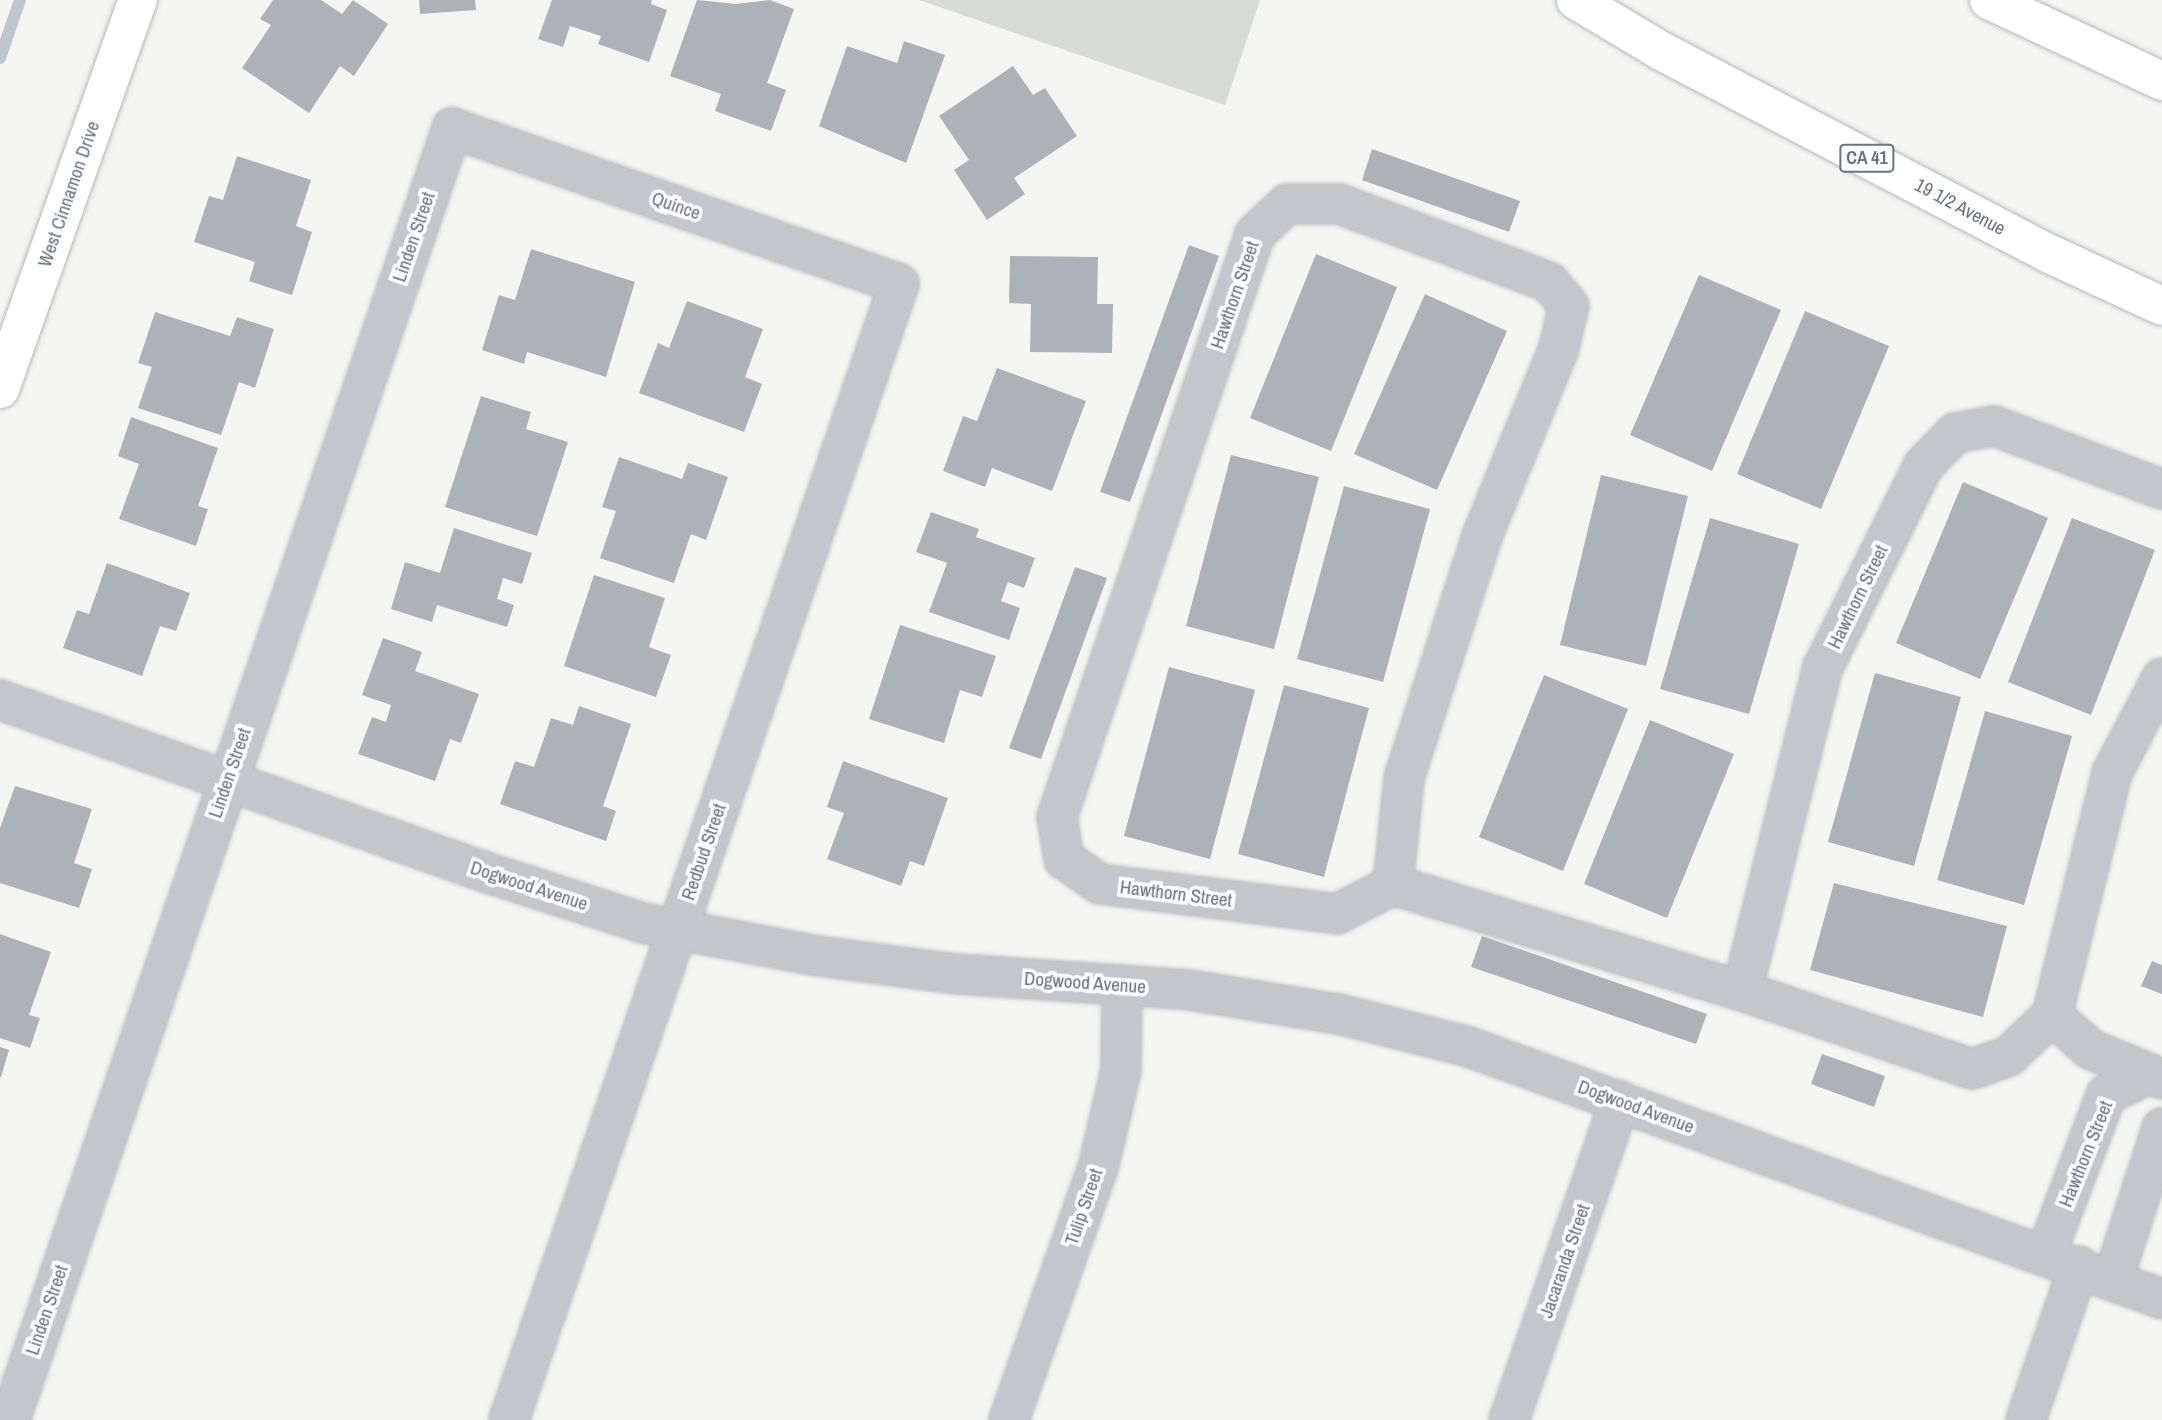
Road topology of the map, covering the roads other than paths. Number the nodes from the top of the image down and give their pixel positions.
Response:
1 (138, 0) edge
2 (1576, 0) edge
3 (1989, 0) edge
4 (2162, 81) edge
5 (452, 128) joint
6 (899, 284) joint
7 (2162, 306) edge
8 (0, 389) edge
9 (2162, 489) edge
10 (2162, 678) edge
11 (0, 700) edge
12 (228, 780) junction
13 (1393, 885) junction
14 (677, 930) junction
15 (1122, 985) junction
16 (1742, 990) junction
17 (2052, 1015) junction
18 (2155, 1077) edge
19 (1620, 1101) junction
20 (2162, 1112) edge
21 (2162, 1128) edge
22 (2079, 1267) junction
23 (2162, 1299) edge
24 (10, 1420) edge
25 (509, 1420) edge
26 (1009, 1420) edge
27 (1509, 1420) edge
28 (2026, 1420) edge

1 - 8 main road, West Cinnamon Drive
2 - 7 main road, 19 1/2 Avenue / CA 41
3 - 4 main road
5 - 6 street, Quince
5 - 12 street, Linden Street
6 - 14 street, Redbud Street
9 - 16 street, Hawthorn Street
10 - 17 street
11 - 12 street, Dogwood Avenue
12 - 14 street, Dogwood Avenue
12 - 24 street, Linden Street
13 - 13 street, Hawthorn Street
13 - 16 street
14 - 15 street, Dogwood Avenue
14 - 25 street, Redbud Street
15 - 19 street, Dogwood Avenue
15 - 26 street, Tulip Street
16 - 17 street
17 - 18 street
18 - 20 street
18 - 22 street, Hawthorn Street
19 - 22 street, Dogwood Avenue
19 - 27 street, Jacaranda Street
21 - 22 street, Hawthorn Street
22 - 23 street, Dogwood Avenue
22 - 28 street, Hawthorn Street

